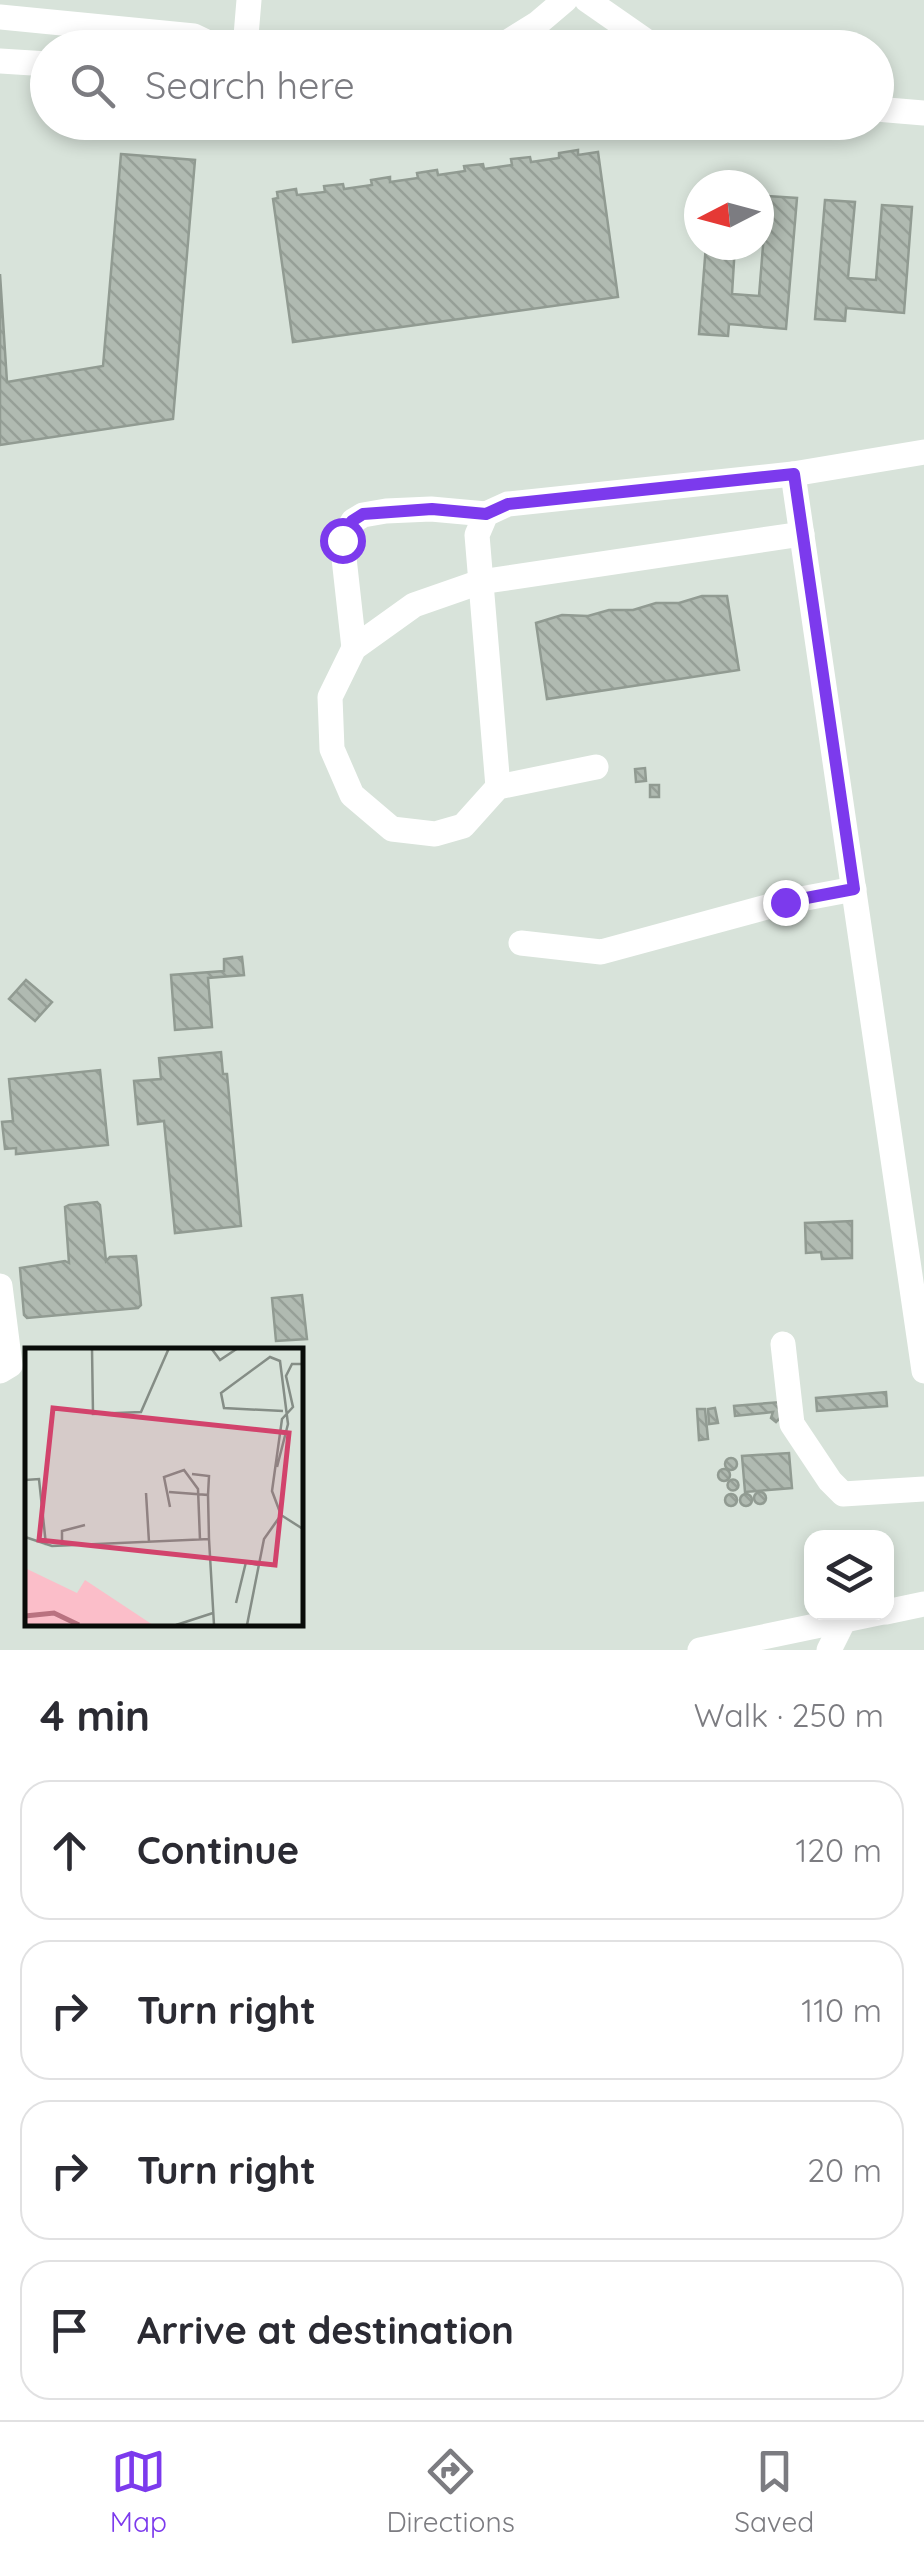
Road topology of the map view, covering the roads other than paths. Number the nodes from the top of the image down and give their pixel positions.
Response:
1 (248, 0) edge
2 (565, 0) edge
3 (588, 0) edge
4 (0, 17) edge
5 (133, 30) edge
6 (246, 30) edge
7 (527, 30) edge
8 (630, 30) edge
9 (0, 61) edge
10 (30, 63) edge
11 (894, 110) edge
12 (924, 113) edge
13 (924, 452) edge
14 (794, 474) junction
15 (486, 514) junction
16 (802, 534) junction
17 (480, 582) junction
18 (354, 648) junction
19 (596, 767) dead end
20 (498, 787) junction
21 (854, 889) junction
22 (521, 942) dead end
23 (0, 1286) edge
24 (783, 1344) dead end
25 (0, 1371) edge
26 (924, 1371) edge
27 (924, 1489) edge
28 (924, 1604) edge
29 (894, 1610) edge
30 (844, 1620) joint
31 (700, 1650) edge
32 (829, 1650) edge

1 - 6 street
2 - 7 street
3 - 8 street
4 - 5 street
9 - 10 street
11 - 12 street
13 - 14 street
14 - 15 street
14 - 16 street
15 - 17 street
15 - 18 street
16 - 17 street
16 - 21 street
17 - 18 street
17 - 20 street
18 - 20 street
19 - 20 street
21 - 22 street
21 - 26 street
23 - 25 street
24 - 27 street
28 - 29 street
30 - 31 street
30 - 32 street

